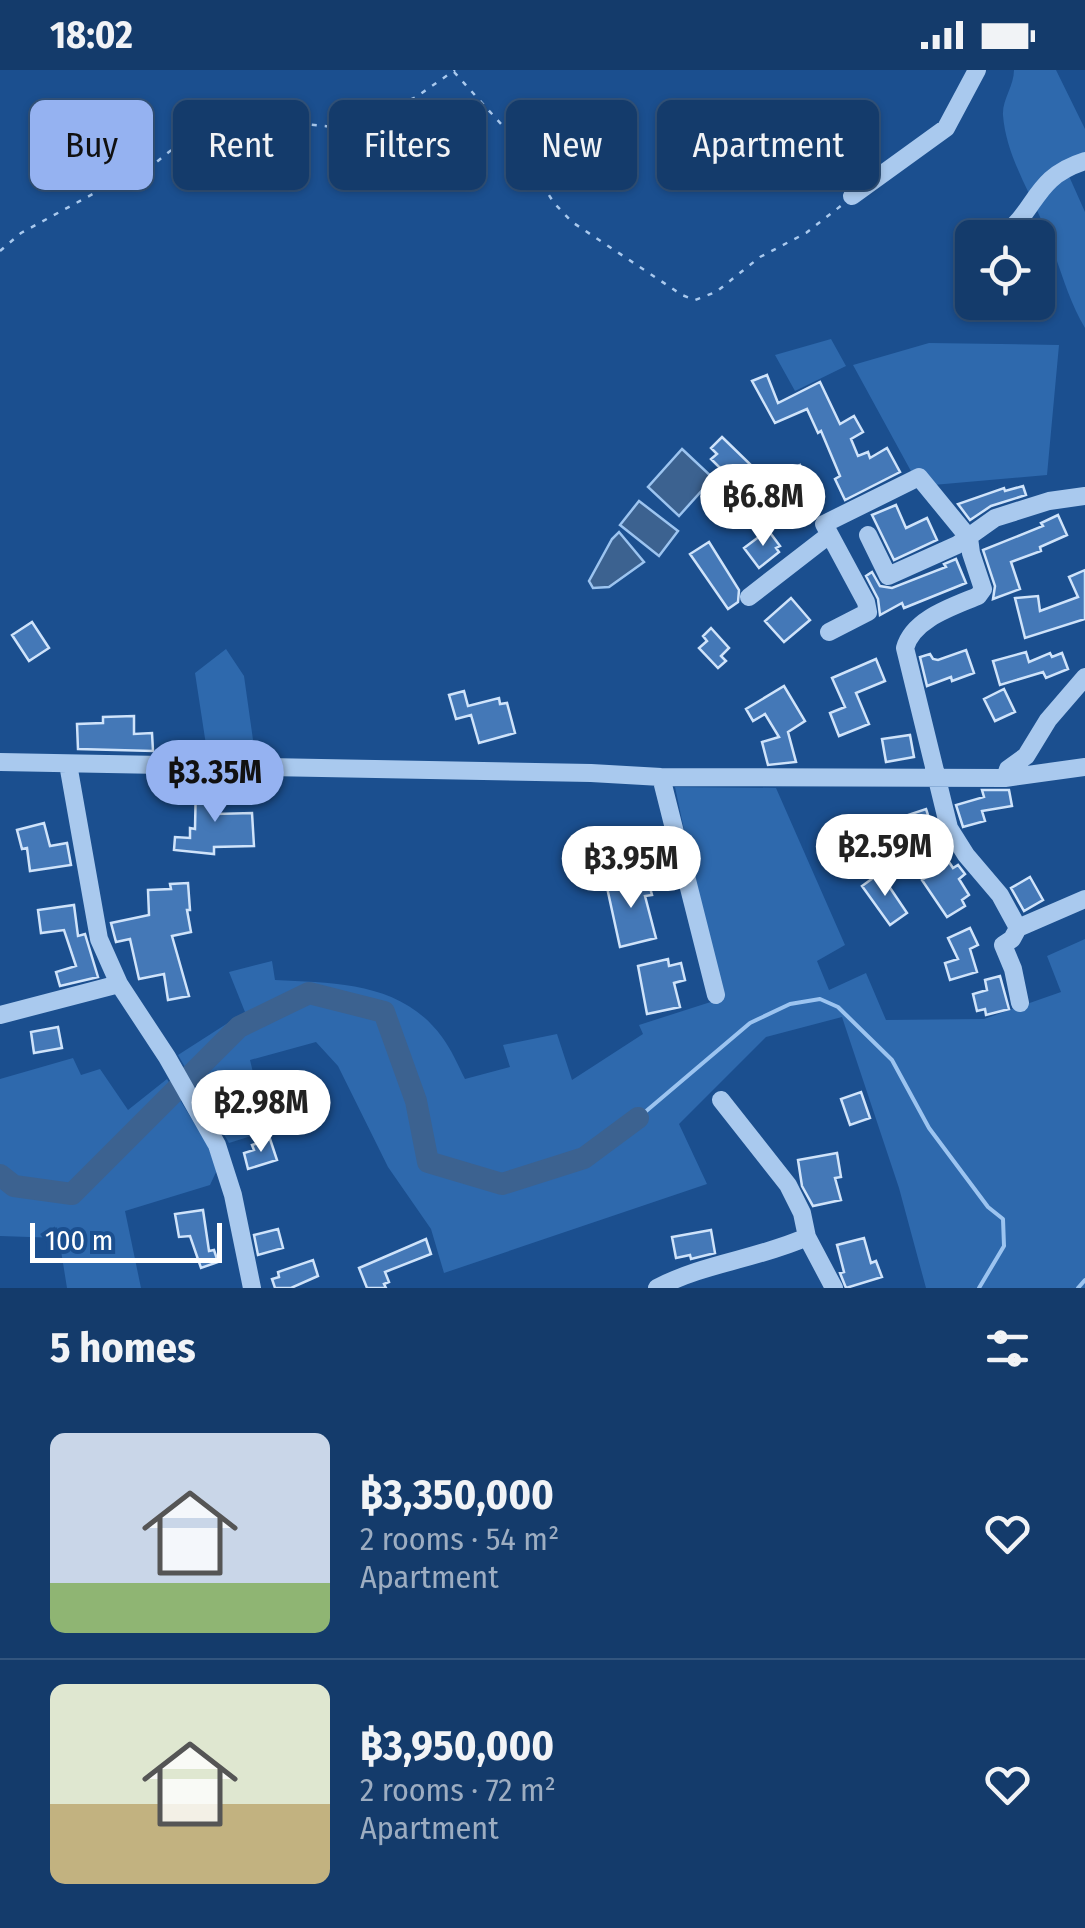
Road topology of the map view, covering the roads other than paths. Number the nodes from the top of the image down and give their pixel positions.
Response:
1 (978, 70) edge
2 (1085, 161) edge
3 (852, 196) road end
4 (1021, 220) edge
5 (1085, 496) edge
6 (829, 535) junction
7 (868, 535) dead end
8 (969, 538) junction
9 (749, 597) dead end
10 (830, 632) dead end
11 (1085, 677) edge
12 (0, 762) edge
13 (68, 764) junction
14 (1085, 767) edge
15 (661, 777) junction
16 (939, 778) junction
17 (1005, 778) junction
18 (1085, 900) edge
19 (1018, 928) junction
20 (119, 984) junction
21 (716, 996) dead end
22 (1020, 1003) dead end
23 (0, 1015) edge
24 (721, 1100) dead end
25 (807, 1237) junction
26 (252, 1288) edge
27 (657, 1288) edge
28 (834, 1288) edge

1 - 3 street
2 - 4 street
5 - 8 street
6 - 8 street
6 - 9 street
6 - 10 street
7 - 8 street
8 - 16 street
11 - 17 street
12 - 13 street
13 - 15 street
13 - 20 street
14 - 17 street
15 - 16 street
15 - 21 street
16 - 17 street
16 - 19 street
18 - 19 street
19 - 22 street
20 - 23 street
20 - 26 street
24 - 25 street
25 - 27 street
25 - 28 street

